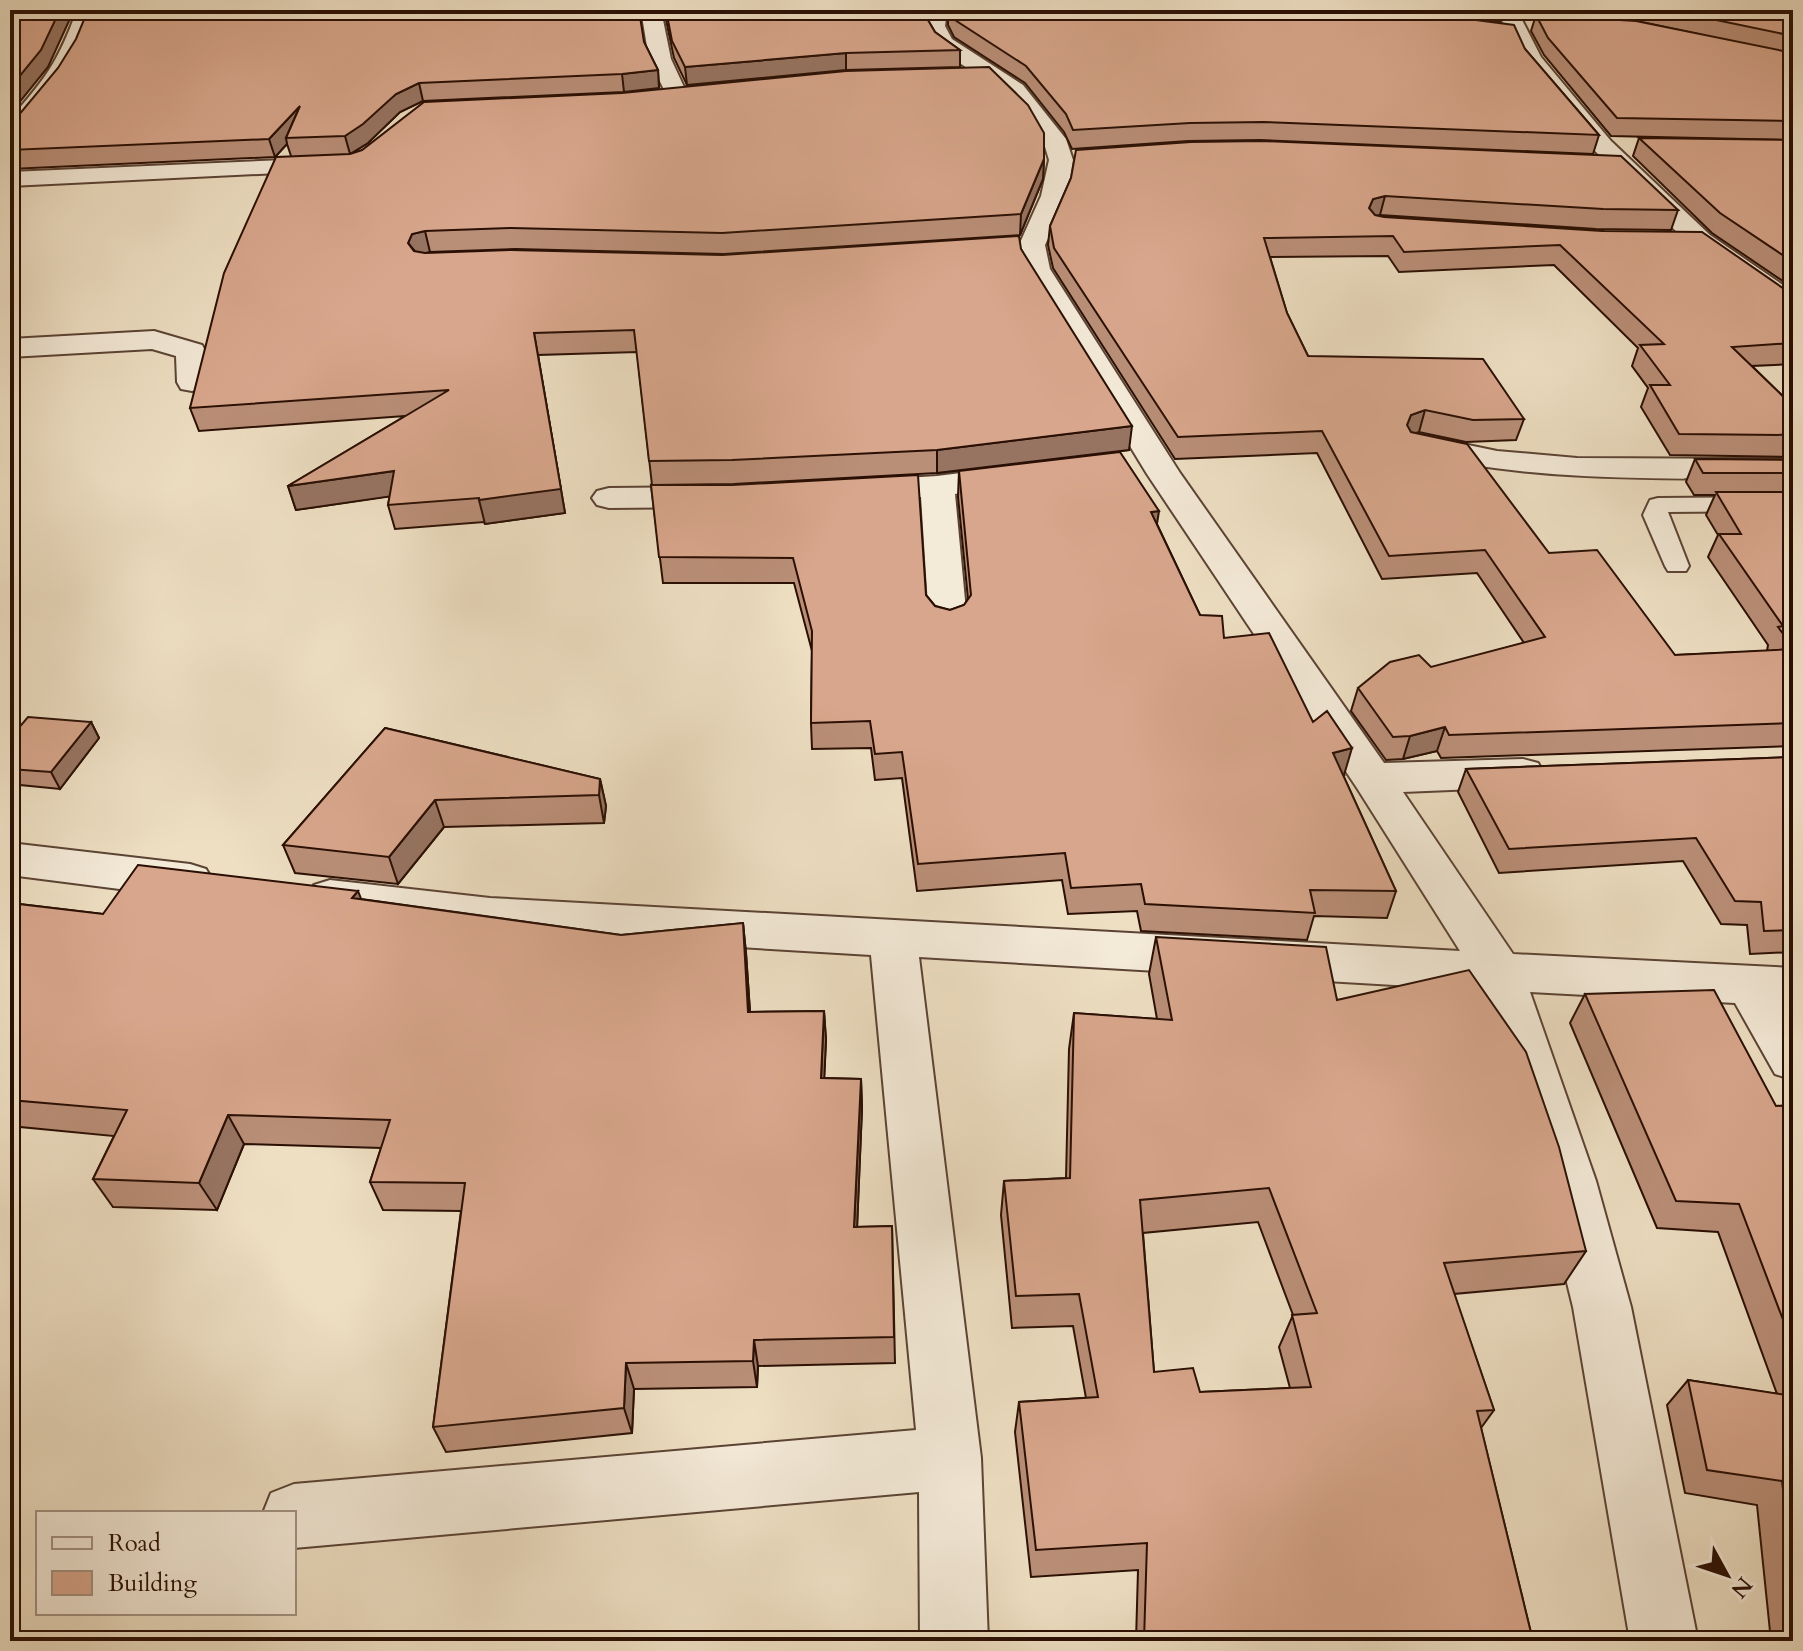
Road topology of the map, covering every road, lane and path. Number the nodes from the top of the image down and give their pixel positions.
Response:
1 (651, 10) edge
2 (937, 10) edge
3 (86, 13) edge
4 (114, 14) edge
5 (1519, 22) edge
6 (1488, 30) edge
7 (953, 76) edge
8 (994, 76) junction
9 (52, 87) junction
10 (755, 87) edge
11 (24, 88) edge
12 (677, 95) junction
13 (648, 100) edge
14 (10, 133) edge
15 (1643, 146) edge
16 (1599, 155) junction
17 (355, 164) edge
18 (10, 179) edge
19 (1662, 240) edge
20 (1701, 241) junction
21 (1791, 302) edge
22 (10, 348) edge
23 (192, 382) dead end
24 (1420, 445) edge
25 (1793, 469) edge
26 (1050, 472) edge
27 (937, 486) junction
28 (828, 492) edge
29 (750, 496) edge
30 (609, 498) dead end
31 (1793, 504) edge
32 (1677, 566) dead end
33 (948, 621) edge
34 (1559, 771) edge
35 (1372, 778) junction
36 (10, 859) edge
37 (226, 885) edge
38 (288, 892) edge
39 (893, 937) junction
40 (1499, 972) junction
41 (1772, 987) edge
42 (1793, 1059) edge
43 (950, 1458) junction
44 (296, 1516) edge
45 (954, 1641) edge
46 (1664, 1641) edge

1 - 12 street
2 - 8 street
3 - 4 street
3 - 9 street
5 - 6 street
5 - 16 street
7 - 8 street
8 - 35 street
9 - 11 street
9 - 14 street
10 - 12 street
12 - 13 street
15 - 16 street
16 - 20 street
17 - 18 street
19 - 20 street
20 - 21 street
22 - 23 street
24 - 25 street
26 - 27 street
27 - 28 street
27 - 33 street
29 - 30 street
31 - 32 lane
34 - 35 street
35 - 40 street
36 - 37 street
38 - 39 street
39 - 40 street
39 - 43 street
40 - 41 street
40 - 46 street
41 - 42 street
43 - 44 street
43 - 45 street

